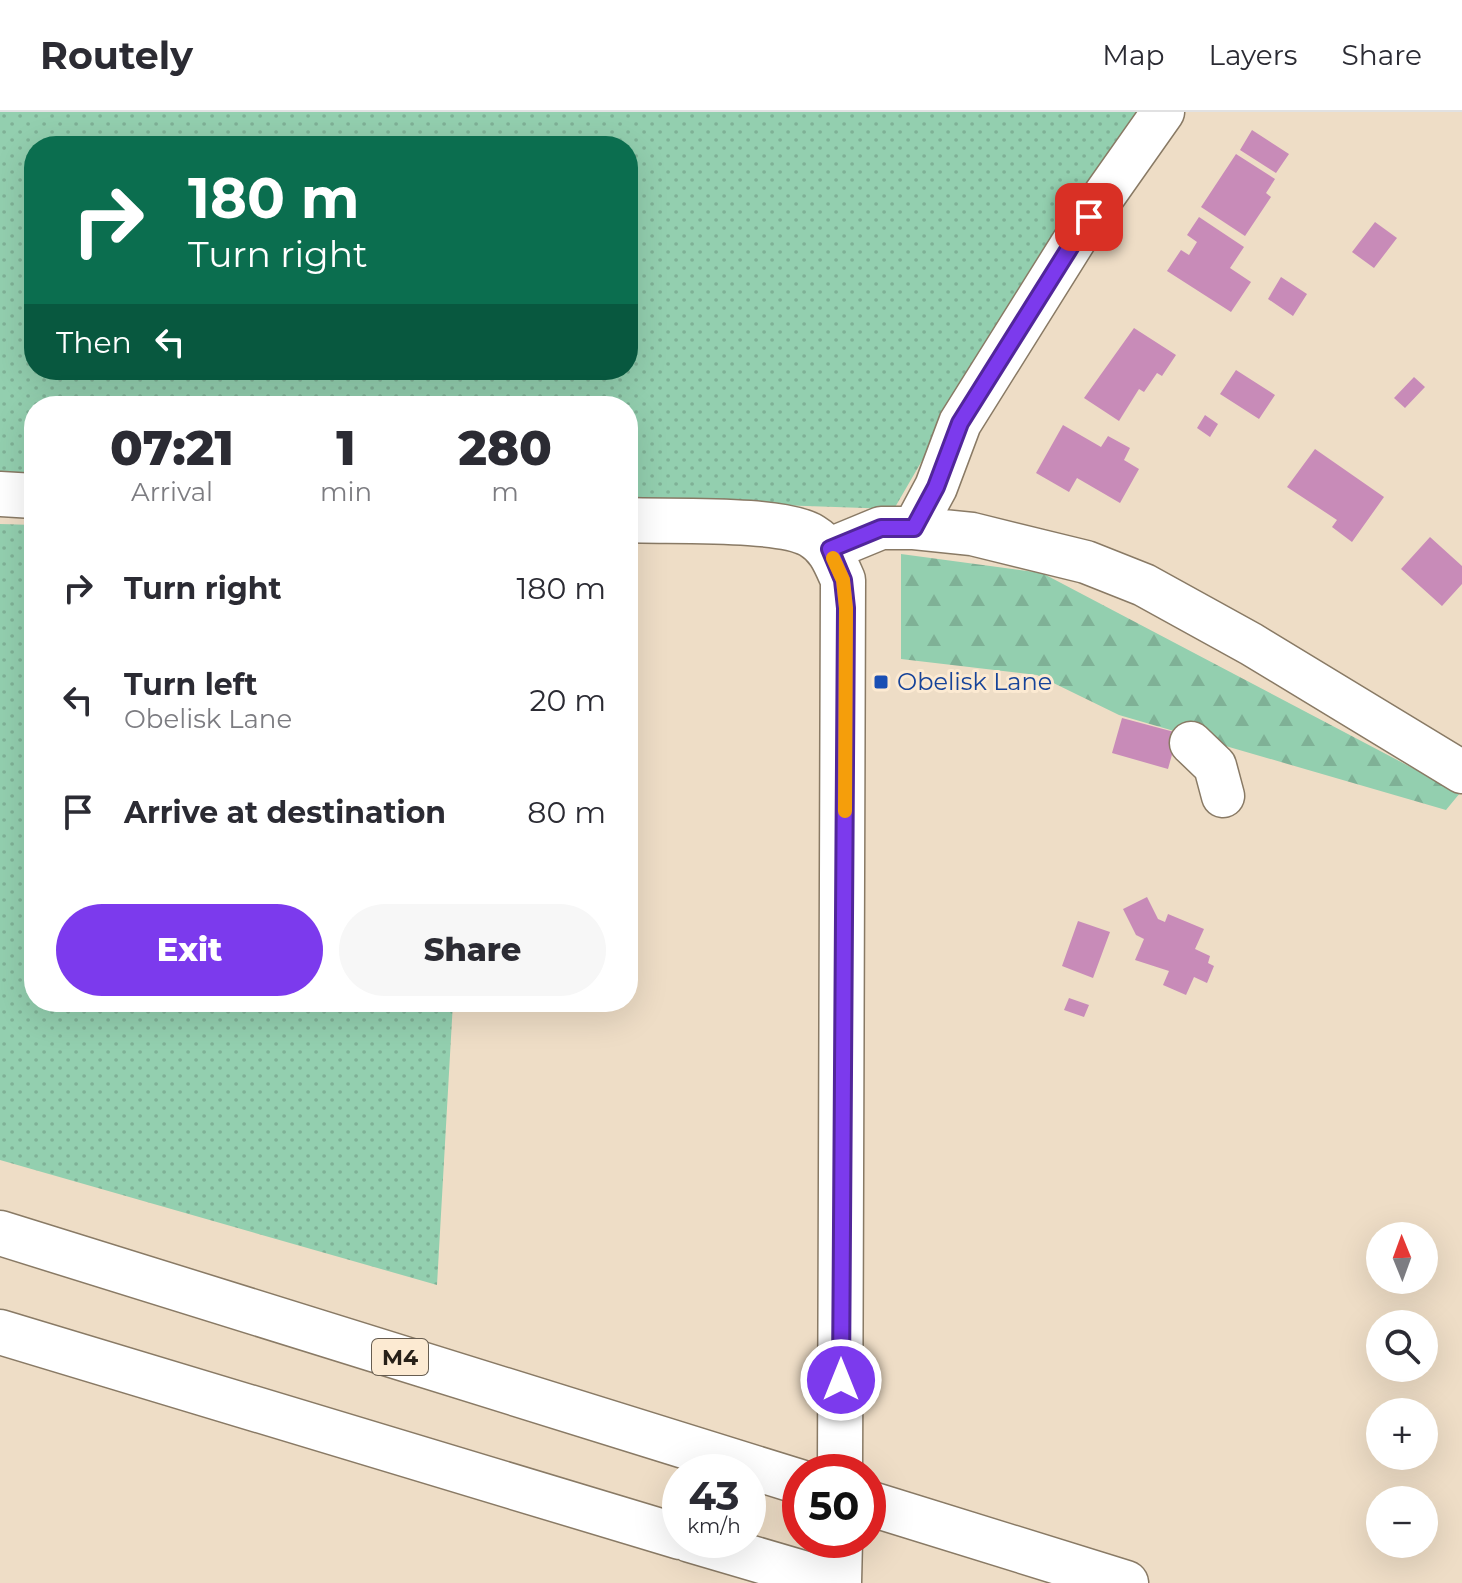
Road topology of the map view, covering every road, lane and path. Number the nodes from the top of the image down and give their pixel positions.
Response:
1 (1163, 112) edge
2 (0, 494) edge
3 (24, 495) edge
4 (638, 520) edge
5 (914, 528) junction
6 (830, 549) junction
7 (1191, 743) dead end
8 (1462, 772) edge
9 (1223, 796) dead end
10 (0, 1233) edge
11 (0, 1332) edge
12 (840, 1454) edge
13 (782, 1476) edge
14 (886, 1509) edge
15 (662, 1532) edge
16 (752, 1558) edge
17 (839, 1558) edge
18 (838, 1583) edge
19 (1126, 1583) edge

1 - 5 street
2 - 3 main road
4 - 6 main road
5 - 6 street
5 - 8 street
6 - 12 main road
7 - 9 street
10 - 13 main road, M4
11 - 15 main road
14 - 19 main road
16 - 18 main road
17 - 18 main road

